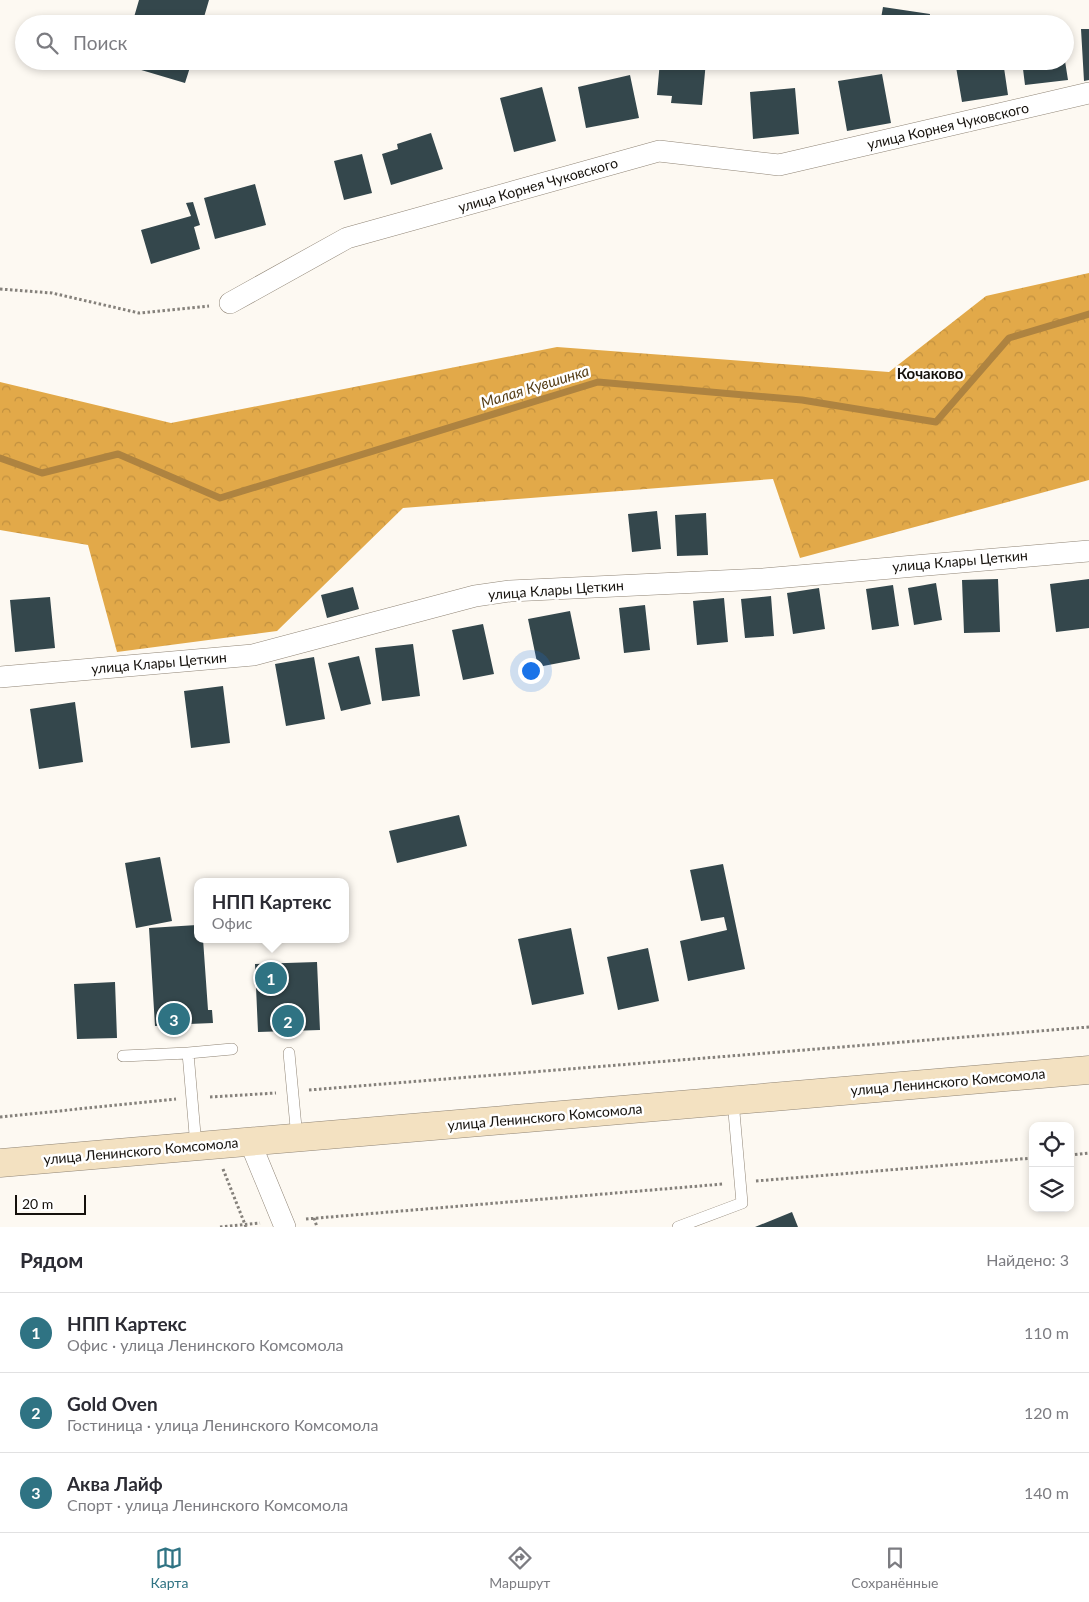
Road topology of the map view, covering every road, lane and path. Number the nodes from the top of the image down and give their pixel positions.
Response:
1 (1089, 93) edge
2 (0, 289) edge
3 (230, 303) joint
4 (1089, 551) edge
5 (0, 677) edge
6 (1089, 1027) edge
7 (232, 1049) dead end
8 (289, 1052) dead end
9 (188, 1053) junction
10 (123, 1056) dead end
11 (1089, 1070) edge
12 (293, 1092) junction
13 (192, 1098) junction
14 (732, 1101) junction
15 (0, 1117) edge
16 (297, 1138) junction
17 (250, 1142) junction
18 (196, 1146) junction
19 (1089, 1153) edge
20 (1074, 1155) edge
21 (1029, 1158) edge
22 (0, 1163) edge
23 (740, 1182) junction
24 (314, 1218) junction
25 (284, 1224) edge
26 (220, 1227) edge
27 (317, 1227) edge
28 (678, 1227) edge

1 - 3 street, улица Корнея Чуковского
2 - 3 path
4 - 5 street, улица Клары Цеткин
6 - 12 path
7 - 9 lane
8 - 12 lane
9 - 10 lane
9 - 13 lane
11 - 14 main road, улица Ленинского Комсомола
12 - 13 path
12 - 16 lane
13 - 15 path
13 - 18 lane
14 - 16 main road, улица Ленинского Комсомола
14 - 23 lane
16 - 17 main road, улица Ленинского Комсомола
17 - 18 main road, улица Ленинского Комсомола
17 - 25 street
18 - 22 main road, улица Ленинского Комсомола
19 - 20 path
21 - 23 path
23 - 24 path
23 - 28 lane
24 - 25 path
24 - 27 path
25 - 26 path

